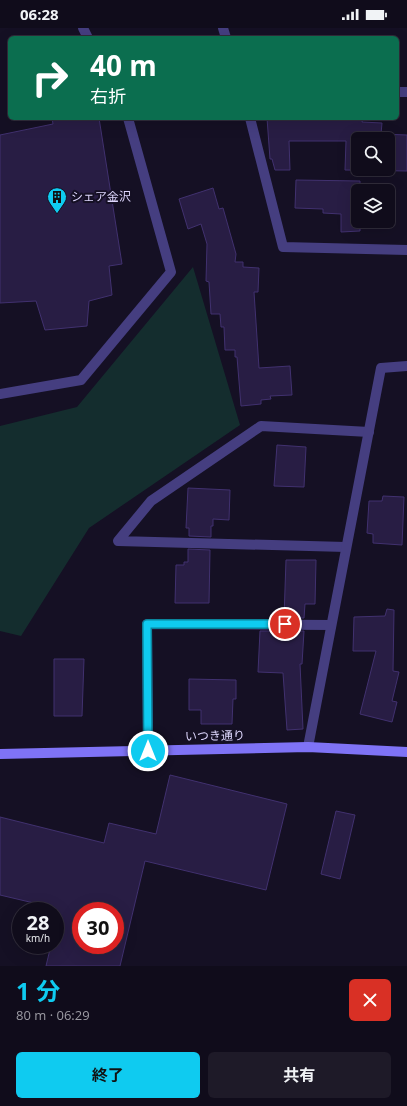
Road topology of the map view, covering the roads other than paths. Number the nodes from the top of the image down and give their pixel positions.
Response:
1 (129, 120) edge
2 (251, 120) edge
3 (407, 250) edge
4 (407, 366) edge
5 (0, 394) edge
6 (368, 432) junction
7 (346, 546) junction
8 (331, 625) junction
9 (308, 747) junction
10 (148, 751) junction
11 (407, 752) edge
12 (0, 754) edge

1 - 5 street
2 - 3 street
4 - 6 street
6 - 7 street
6 - 7 street
7 - 8 street
8 - 9 street
8 - 10 street
9 - 10 street, いつき通り
9 - 11 street, いつき通り
10 - 12 street, いつき通り

